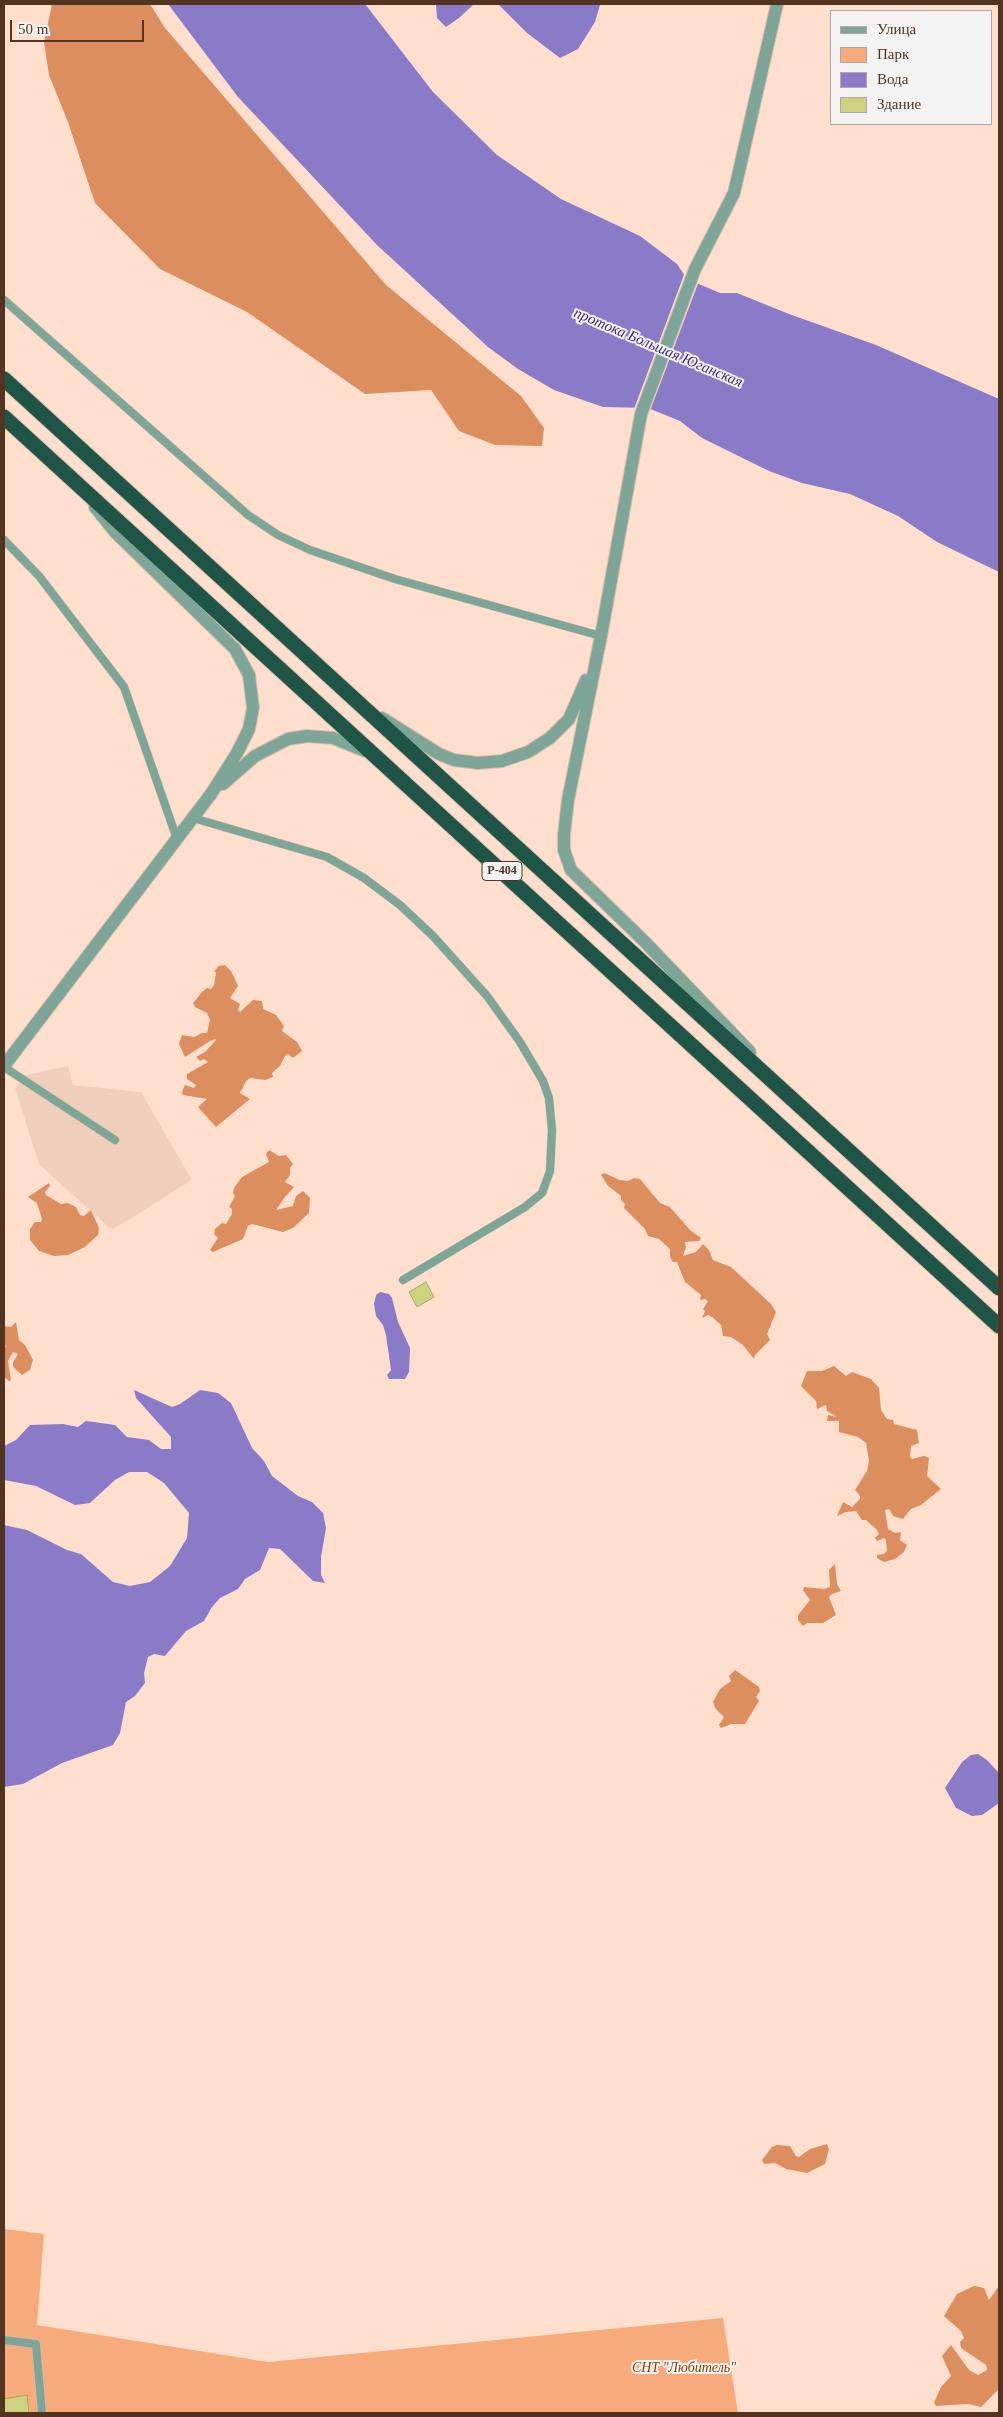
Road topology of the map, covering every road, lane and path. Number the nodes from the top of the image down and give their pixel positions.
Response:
1 (776, 4) edge
2 (4, 300) edge
3 (4, 379) edge
4 (4, 417) edge
5 (69, 476) junction
6 (4, 540) edge
7 (601, 636) junction
8 (596, 657) junction
9 (360, 704) junction
10 (390, 769) junction
11 (211, 794) junction
12 (192, 818) junction
13 (176, 839) junction
14 (4, 1066) edge
15 (812, 1117) junction
16 (114, 1140) dead end
17 (403, 1280) dead end
18 (999, 1288) edge
19 (999, 1326) edge
20 (4, 2340) edge
21 (42, 2413) edge

1 - 7 street
2 - 7 lane
3 - 9 highway, Р-404
4 - 5 highway, Р-404
5 - 10 highway, Р-404
5 - 11 street
6 - 13 lane
7 - 8 street
8 - 9 street
8 - 15 street
9 - 15 highway, Р-404
10 - 11 street
10 - 19 highway, Р-404
11 - 12 street
12 - 13 street
12 - 17 lane
13 - 14 street
14 - 16 lane
15 - 18 highway, Р-404
20 - 21 lane

